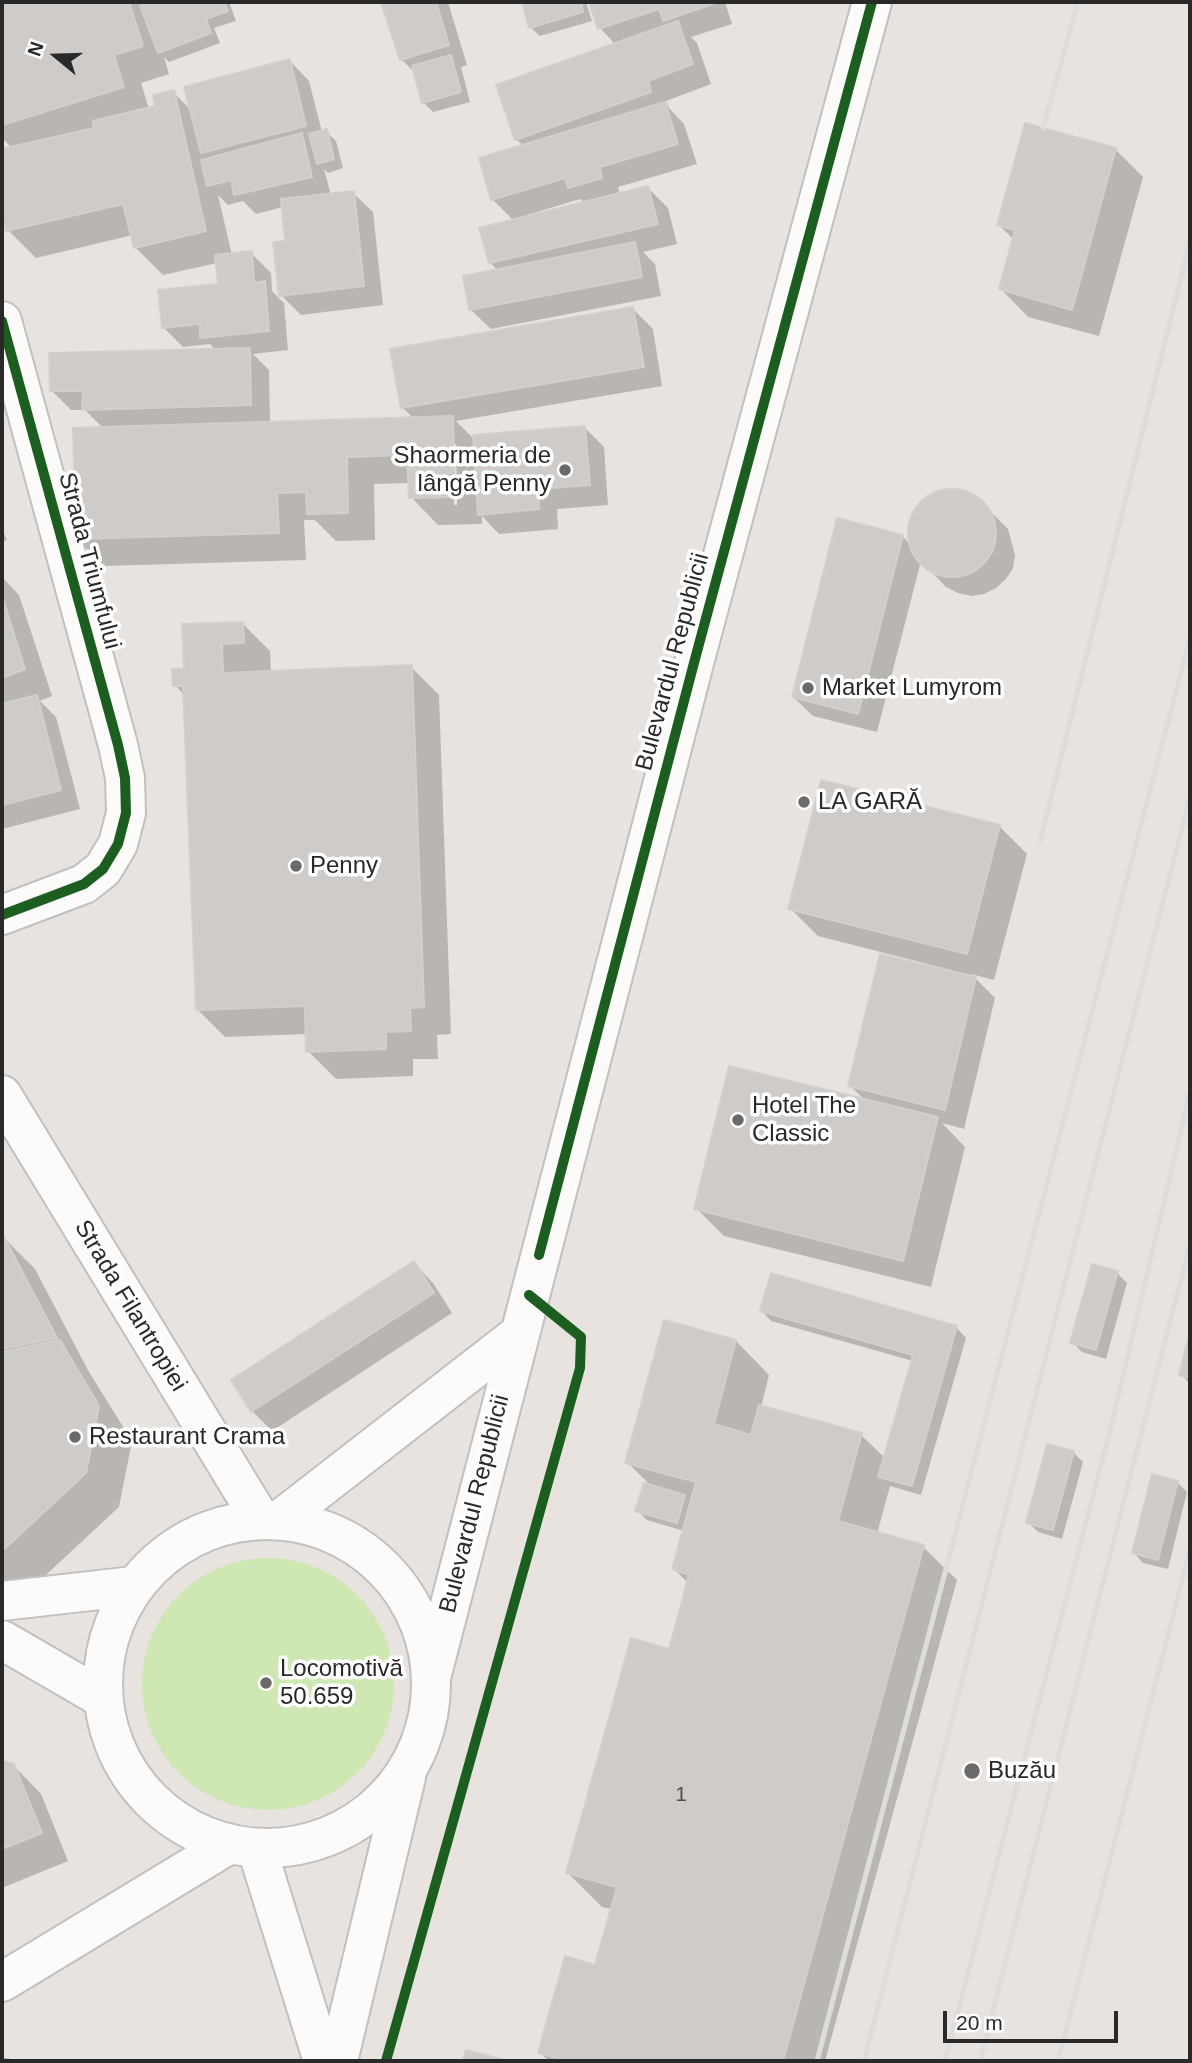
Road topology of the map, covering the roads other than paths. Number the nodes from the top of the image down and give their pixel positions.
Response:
1 (872, 2) edge
2 (2, 321) edge
3 (2, 915) edge
4 (2, 1095) edge
5 (519, 1334) junction
6 (271, 1518) junction
7 (134, 1586) junction
8 (2, 1601) edge
9 (2, 1640) edge
10 (432, 1674) junction
11 (102, 1698) junction
12 (407, 1772) junction
13 (243, 1847) junction
14 (2, 1982) edge
15 (323, 2061) edge
16 (338, 2061) edge

1 - 5 main road, Bulevardul Republicii
2 - 3 main road, Strada Triumfului
4 - 6 main road, Strada Filantropiei
5 - 6 main road, Bulevardul Republicii
5 - 10 main road, Bulevardul Republicii
6 - 7 main road
6 - 10 main road
7 - 8 main road
7 - 11 main road
9 - 11 main road
10 - 12 main road
11 - 13 main road
12 - 13 main road
12 - 16 main road
13 - 14 main road
13 - 15 main road

